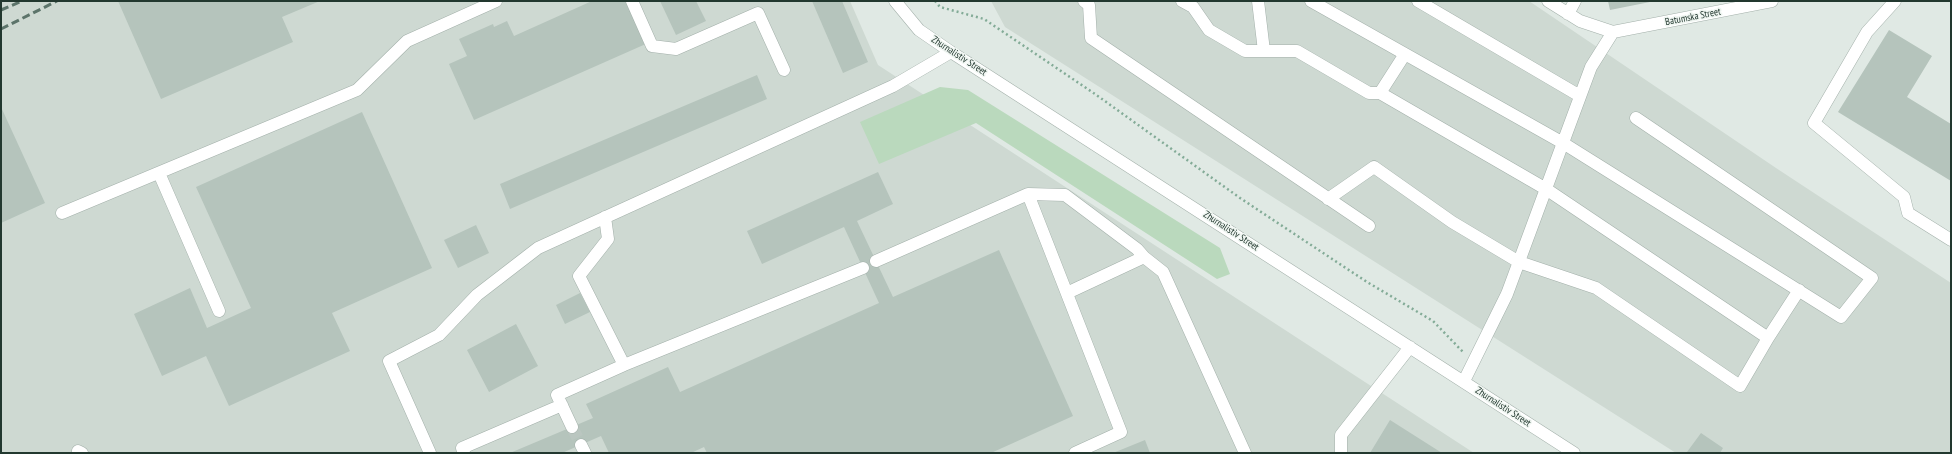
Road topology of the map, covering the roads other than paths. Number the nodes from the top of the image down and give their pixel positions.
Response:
1 (496, 1) edge
2 (632, 1) edge
3 (895, 1) edge
4 (1182, 1) edge
5 (1258, 1) edge
6 (1311, 1) edge
7 (1418, 1) edge
8 (1548, 1) edge
9 (1576, 1) edge
10 (1772, 1) edge
11 (1895, 1) edge
12 (1089, 2) edge
13 (1568, 14) junction
14 (1613, 32) junction
15 (1264, 51) junction
16 (951, 52) junction
17 (1405, 54) junction
18 (784, 70) dead end
19 (1380, 93) junction
20 (1580, 96) junction
21 (1636, 118) dead end
22 (1563, 143) junction
23 (160, 173) junction
24 (1546, 189) junction
25 (1028, 194) junction
26 (1328, 199) junction
27 (62, 213) dead end
28 (605, 217) junction
29 (1369, 226) dead end
30 (1951, 240) edge
31 (1144, 258) junction
32 (876, 261) dead end
33 (1519, 262) junction
34 (863, 268) dead end
35 (1799, 290) junction
36 (1067, 294) junction
37 (219, 311) dead end
38 (1768, 338) junction
39 (1410, 347) junction
40 (624, 365) junction
41 (1464, 382) junction
42 (562, 405) junction
43 (572, 427) tunnel mouth
44 (430, 453) edge
45 (464, 453) edge
46 (1075, 453) edge
47 (1245, 453) edge
48 (1341, 453) edge
49 (1574, 453) edge

1 - 23 street
2 - 18 street
3 - 16 street, Zhurnalistiv Street
4 - 15 street
5 - 15 street
6 - 17 street
7 - 20 street
8 - 13 street
9 - 13 street
10 - 14 street, Batumska Street
11 - 30 street
12 - 26 street
13 - 14 street
14 - 20 street
15 - 19 street
16 - 28 street
16 - 39 street, Zhurnalistiv Street
17 - 19 street
17 - 22 street
19 - 24 street
20 - 22 street
21 - 35 street
22 - 24 street
22 - 35 street
23 - 27 street
23 - 37 street
24 - 33 street
24 - 38 street
25 - 31 street
25 - 32 street
25 - 36 street
26 - 29 street
26 - 33 street
28 - 40 street
28 - 44 street
31 - 36 street
31 - 47 street
33 - 38 street
33 - 41 street
34 - 40 street
35 - 38 street
36 - 46 street
39 - 41 street, Zhurnalistiv Street
39 - 48 street
40 - 42 street
41 - 49 street, Zhurnalistiv Street
42 - 43 street
42 - 45 street

